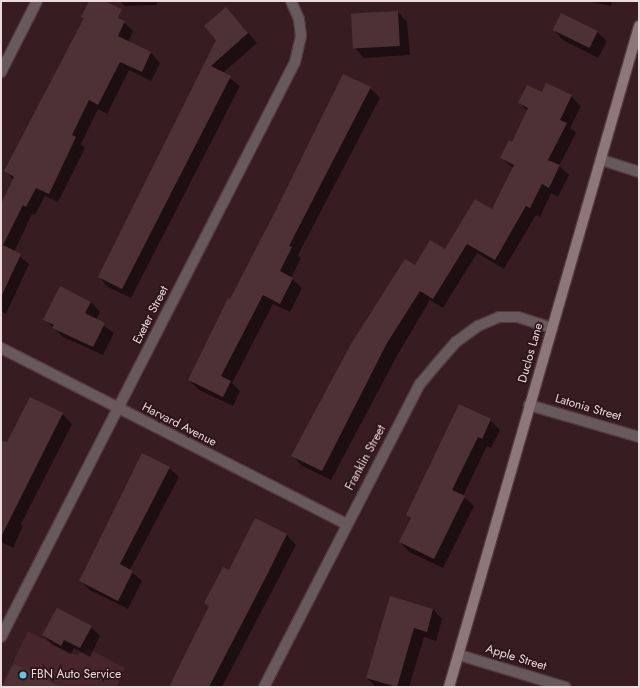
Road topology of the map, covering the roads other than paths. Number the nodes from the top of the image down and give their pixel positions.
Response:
1 (37, 1) edge
2 (291, 1) edge
3 (639, 26) edge
4 (1, 72) edge
5 (602, 160) junction
6 (639, 172) edge
7 (552, 328) junction
8 (1, 348) edge
9 (530, 405) junction
10 (118, 409) junction
11 (639, 437) edge
12 (346, 524) junction
13 (1, 637) edge
14 (459, 655) junction
15 (264, 687) edge
16 (449, 687) edge
17 (565, 687) edge

1 - 4 street
2 - 10 street, Exeter Street
3 - 5 street, Duclos Lane
5 - 6 street
5 - 7 street, Duclos Lane
7 - 9 street, Duclos Lane
7 - 12 street, Franklin Street
8 - 10 street, Harvard Avenue
9 - 11 street, Latonia Street
9 - 14 street, Duclos Lane
10 - 12 street, Harvard Avenue
10 - 13 street, Exeter Street
12 - 15 street, Franklin Street
14 - 16 street, Duclos Lane
14 - 17 street, Apple Street

